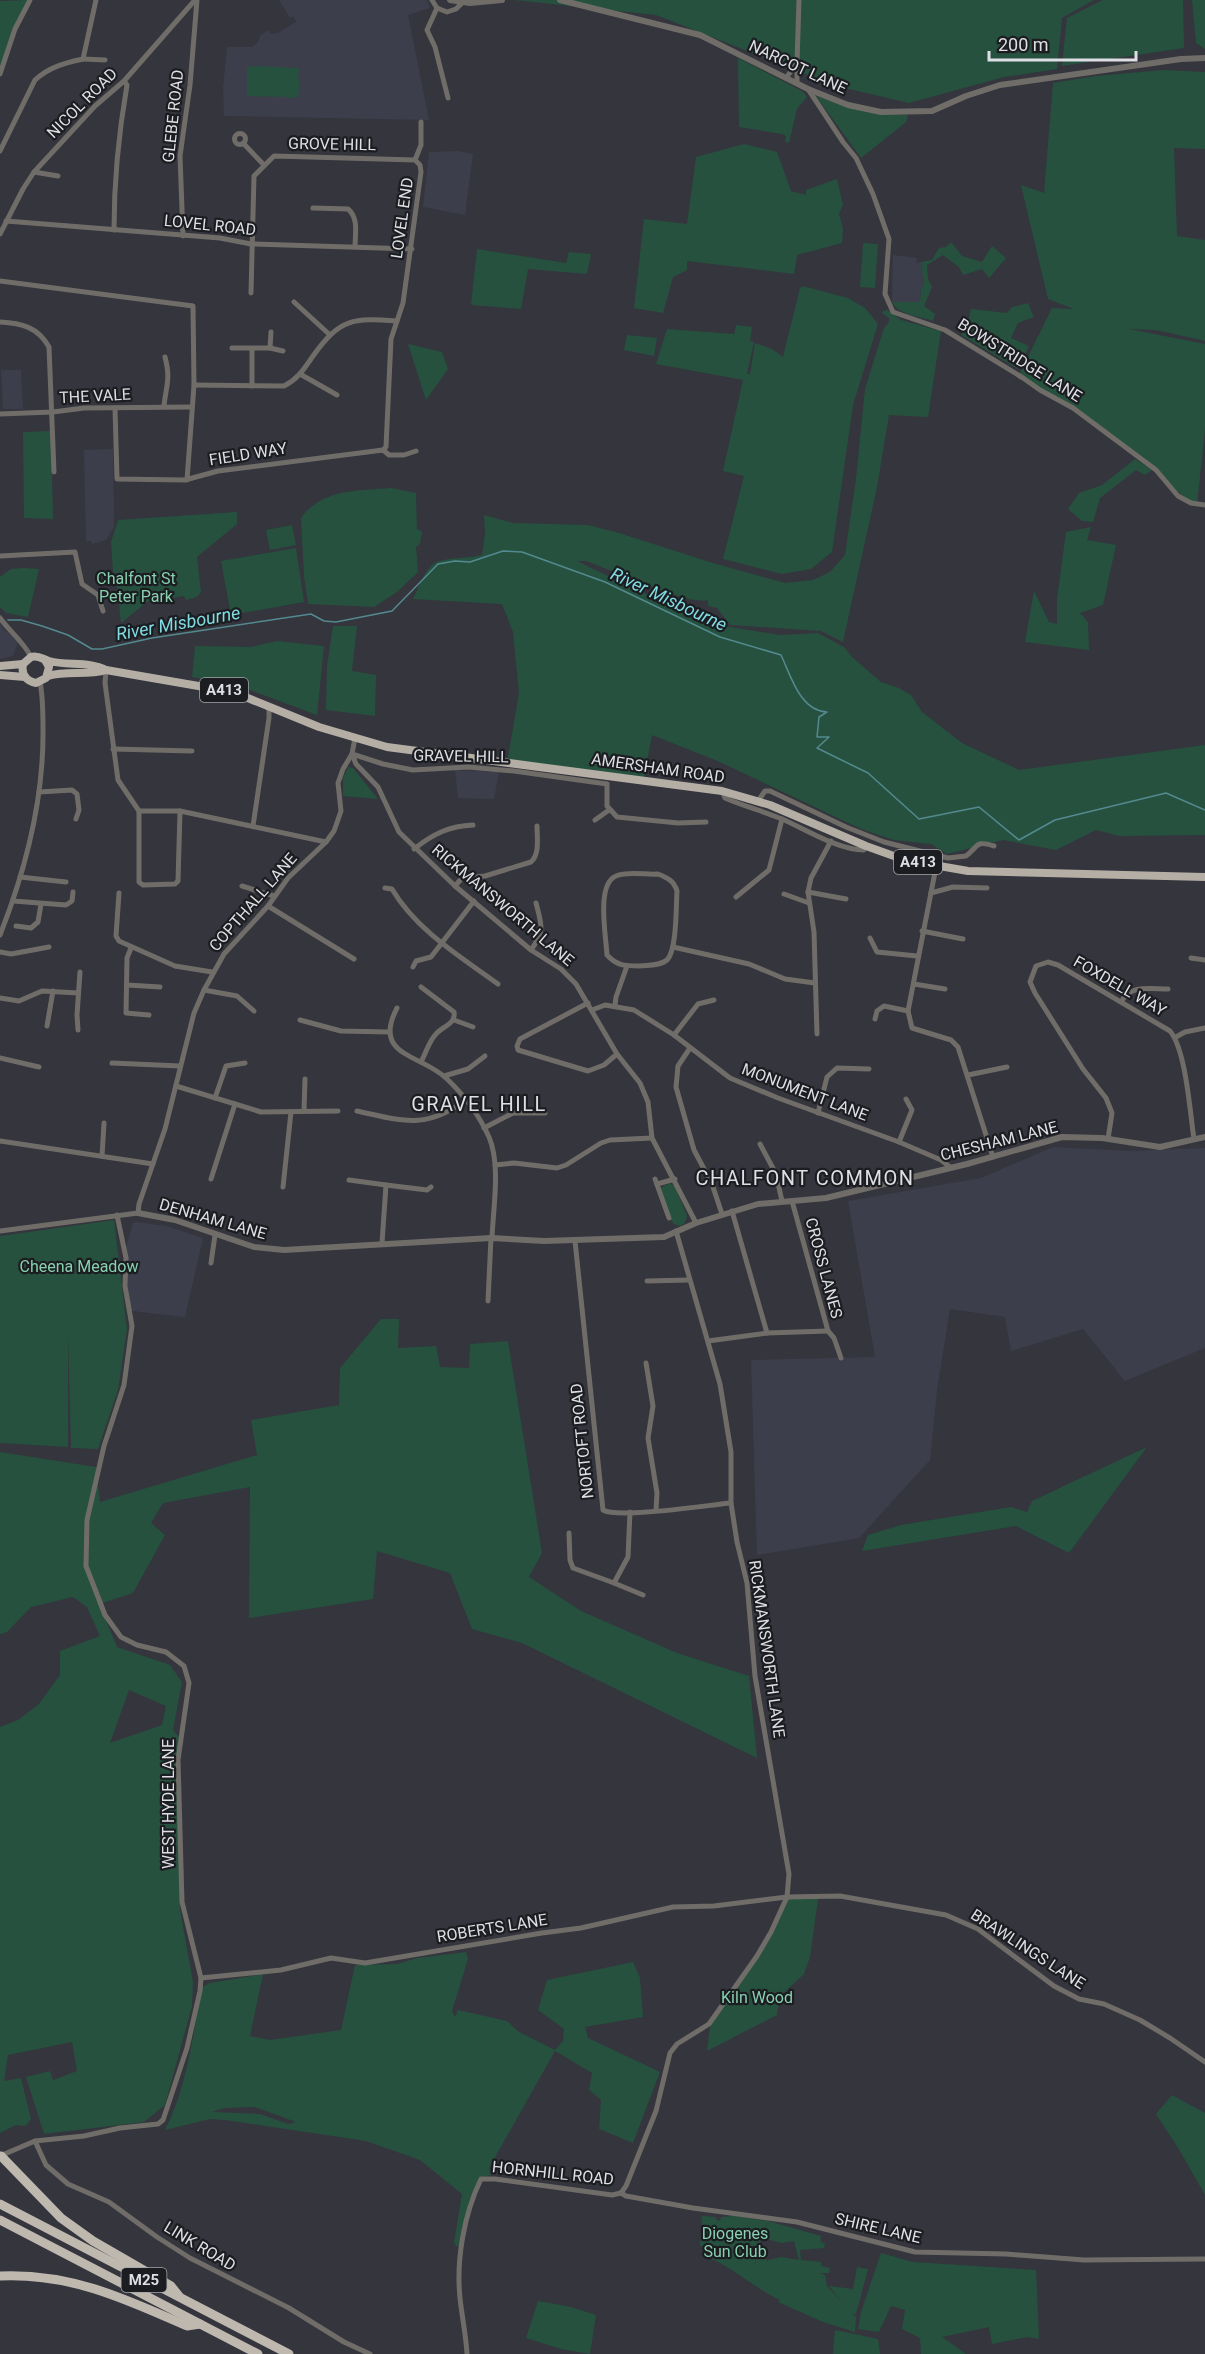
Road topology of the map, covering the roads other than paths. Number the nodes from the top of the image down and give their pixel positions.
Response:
1 (30, 0) edge
2 (96, 0) edge
3 (196, 0) edge
4 (432, 0) edge
5 (450, 0) edge
6 (502, 0) edge
7 (560, 0) edge
8 (799, 0) edge
9 (462, 3) junction
10 (437, 8) junction
11 (1205, 58) edge
12 (83, 59) junction
13 (105, 60) dead end
14 (797, 63) junction
15 (0, 74) edge
16 (786, 78) junction
17 (124, 81) junction
18 (797, 83) junction
19 (808, 89) junction
20 (448, 98) dead end
21 (421, 122) dead end
22 (243, 143) dead end
23 (0, 151) edge
24 (415, 160) junction
25 (264, 165) junction
26 (34, 172) junction
27 (58, 176) dead end
28 (313, 208) dead end
29 (6, 221) junction
30 (114, 230) junction
31 (0, 234) edge
32 (183, 236) junction
33 (251, 244) junction
34 (355, 247) junction
35 (412, 249) junction
36 (0, 281) edge
37 (251, 293) dead end
38 (294, 302) dead end
39 (397, 321) junction
40 (0, 322) edge
41 (271, 332) dead end
42 (330, 334) junction
43 (232, 348) dead end
44 (270, 348) junction
45 (252, 349) junction
46 (283, 351) dead end
47 (165, 357) dead end
48 (300, 374) junction
49 (194, 385) junction
50 (252, 386) junction
51 (336, 395) dead end
52 (164, 406) junction
53 (192, 406) junction
54 (115, 408) junction
55 (53, 412) junction
56 (0, 414) edge
57 (383, 450) junction
58 (416, 451) dead end
59 (54, 472) dead end
60 (187, 480) junction
61 (1205, 506) edge
62 (0, 556) edge
63 (103, 610) dead end
64 (0, 618) edge
65 (31, 657) junction
66 (45, 660) junction
67 (23, 664) junction
68 (0, 666) edge
69 (106, 670) junction
70 (0, 675) edge
71 (48, 676) junction
72 (25, 677) junction
73 (40, 682) junction
74 (269, 707) junction
75 (355, 738) junction
76 (113, 750) junction
77 (192, 751) dead end
78 (352, 754) junction
79 (608, 780) junction
80 (722, 791) junction
81 (39, 792) junction
82 (758, 801) junction
83 (609, 810) junction
84 (139, 811) junction
85 (180, 811) junction
86 (76, 819) dead end
87 (782, 819) junction
88 (596, 820) dead end
89 (706, 822) dead end
90 (473, 825) dead end
91 (253, 826) junction
92 (537, 826) dead end
93 (831, 841) junction
94 (326, 842) junction
95 (866, 846) junction
96 (994, 846) dead end
97 (414, 849) junction
98 (936, 867) junction
99 (20, 877) junction
100 (1205, 877) edge
101 (66, 882) dead end
102 (242, 886) dead end
103 (455, 886) junction
104 (385, 888) dead end
105 (987, 888) dead end
106 (73, 892) dead end
107 (808, 892) junction
108 (119, 893) dead end
109 (931, 893) junction
110 (784, 894) dead end
111 (274, 897) junction
112 (736, 897) dead end
113 (846, 899) dead end
114 (13, 901) junction
115 (474, 901) junction
116 (41, 903) junction
117 (536, 903) dead end
118 (809, 903) junction
119 (268, 906) junction
120 (2, 923) edge
121 (16, 926) dead end
122 (922, 931) junction
123 (0, 934) edge
124 (870, 938) dead end
125 (963, 939) dead end
126 (441, 942) junction
127 (49, 947) dead end
128 (673, 947) junction
129 (131, 948) junction
130 (531, 950) junction
131 (0, 952) edge
132 (917, 956) junction
133 (1191, 958) dead end
134 (354, 959) dead end
135 (1205, 960) edge
136 (627, 966) junction
137 (413, 967) dead end
138 (80, 972) dead end
139 (212, 972) junction
140 (815, 983) junction
141 (498, 984) dead end
142 (914, 984) junction
143 (127, 985) junction
144 (160, 987) dead end
145 (420, 987) dead end
146 (945, 989) dead end
147 (1168, 989) dead end
148 (204, 990) junction
149 (53, 991) junction
150 (78, 993) junction
151 (0, 998) edge
152 (714, 1000) dead end
153 (1121, 1002) junction
154 (588, 1003) junction
155 (615, 1005) junction
156 (397, 1008) dead end
157 (592, 1010) junction
158 (254, 1011) dead end
159 (908, 1011) junction
160 (149, 1015) dead end
161 (875, 1019) dead end
162 (300, 1020) dead end
163 (454, 1020) junction
164 (47, 1026) dead end
165 (473, 1027) dead end
166 (1205, 1028) edge
167 (78, 1030) dead end
168 (389, 1032) junction
169 (817, 1034) dead end
170 (674, 1035) junction
171 (1176, 1037) junction
172 (690, 1048) junction
173 (617, 1054) junction
174 (484, 1056) dead end
175 (0, 1058) edge
176 (421, 1062) junction
177 (112, 1063) dead end
178 (245, 1063) dead end
179 (180, 1066) junction
180 (39, 1067) dead end
181 (1007, 1067) dead end
182 (869, 1069) dead end
183 (444, 1076) junction
184 (968, 1076) junction
185 (305, 1079) dead end
186 (176, 1086) junction
187 (216, 1098) junction
188 (906, 1100) dead end
189 (466, 1101) junction
190 (235, 1104) junction
191 (304, 1111) junction
192 (338, 1111) dead end
193 (357, 1111) dead end
194 (291, 1112) junction
195 (545, 1113) dead end
196 (818, 1113) junction
197 (104, 1123) dead end
198 (484, 1128) junction
199 (1205, 1137) edge
200 (652, 1138) junction
201 (1194, 1138) junction
202 (1108, 1139) junction
203 (0, 1142) edge
204 (899, 1142) junction
205 (760, 1144) dead end
206 (102, 1156) junction
207 (993, 1157) junction
208 (153, 1164) junction
209 (495, 1165) junction
210 (950, 1167) junction
211 (211, 1179) dead end
212 (675, 1179) junction
213 (349, 1180) dead end
214 (386, 1185) junction
215 (283, 1187) dead end
216 (430, 1187) dead end
217 (792, 1200) junction
218 (782, 1201) junction
219 (732, 1211) junction
220 (138, 1213) junction
221 (722, 1214) junction
222 (117, 1215) junction
223 (669, 1218) dead end
224 (696, 1222) junction
225 (0, 1231) edge
226 (676, 1231) junction
227 (215, 1235) junction
228 (492, 1238) junction
229 (574, 1241) junction
230 (382, 1243) junction
231 (211, 1263) dead end
232 (689, 1280) junction
233 (647, 1281) dead end
234 (488, 1301) dead end
235 (828, 1331) junction
236 (767, 1333) junction
237 (708, 1341) junction
238 (841, 1358) dead end
239 (646, 1363) dead end
240 (731, 1503) junction
241 (656, 1510) junction
242 (630, 1512) junction
243 (569, 1533) dead end
244 (614, 1583) junction
245 (643, 1595) dead end
246 (787, 1897) junction
247 (201, 1978) junction
248 (1205, 2062) edge
249 (35, 2141) junction
250 (0, 2156) edge
251 (621, 2193) junction
252 (0, 2204) edge
253 (0, 2220) edge
254 (1205, 2259) edge
255 (0, 2276) edge
256 (183, 2300) junction
257 (200, 2324) junction
258 (258, 2354) edge
259 (289, 2354) edge
260 (370, 2354) edge
261 (467, 2354) edge

1 - 15 street
2 - 12 street
3 - 17 street, NICOL ROAD
3 - 32 street, GLEBE ROAD
4 - 10 street
5 - 9 street
6 - 9 street
7 - 16 street, NARCOT LANE
8 - 14 street
9 - 10 street
10 - 20 street
11 - 19 street, NARCOT LANE
12 - 13 street
12 - 23 street
14 - 16 street
14 - 18 street
16 - 18 street, NARCOT LANE
17 - 26 street, NICOL ROAD
17 - 30 street
18 - 19 street, NARCOT LANE
19 - 61 street, BOWSTRIDGE LANE
21 - 24 street, LOVEL END
22 - 25 street
24 - 25 street, GROVE HILL
24 - 35 street, LOVEL END
25 - 33 street
26 - 27 street
26 - 29 street, NICOL ROAD
28 - 34 street
29 - 30 street, LOVEL ROAD
29 - 31 street, NICOL ROAD
30 - 32 street, LOVEL ROAD
32 - 33 street, LOVEL ROAD
33 - 34 street, LOVEL ROAD
33 - 37 street
34 - 35 street, LOVEL ROAD
35 - 39 street, LOVEL END
36 - 49 street
38 - 42 street
39 - 42 street
39 - 57 street, LOVEL END
40 - 55 street
41 - 44 street
42 - 48 street
43 - 45 street
44 - 45 street
44 - 46 street
45 - 50 street
47 - 52 street
48 - 50 street
48 - 51 street
49 - 50 street
49 - 53 street
52 - 53 street, THE VALE
52 - 54 street, THE VALE
53 - 60 street
54 - 55 street, THE VALE
54 - 60 street, FIELD WAY
55 - 56 street, THE VALE
55 - 59 street
57 - 58 street, FIELD WAY
57 - 60 street, FIELD WAY
62 - 63 street
64 - 65 street
65 - 66 highway, A413
65 - 67 highway
66 - 69 highway, AMERSHAM ROAD / A413
66 - 71 highway
67 - 68 highway
67 - 72 highway
69 - 71 highway, AMERSHAM ROAD / A413
69 - 74 highway, AMERSHAM ROAD / A413
69 - 76 street
70 - 72 highway
71 - 73 highway
72 - 73 highway
73 - 81 street
74 - 75 highway, AMERSHAM ROAD / A413
74 - 91 street
75 - 78 street
75 - 79 highway, AMERSHAM ROAD / A413
76 - 77 street
76 - 84 street
78 - 79 street, GRAVEL HILL
78 - 94 street, COPTHALL LANE
78 - 97 street, RICKMANSWORTH LANE
79 - 80 highway, AMERSHAM ROAD / A413
79 - 83 street
80 - 82 highway, AMERSHAM ROAD / A413
80 - 87 street
81 - 86 street
81 - 99 street
82 - 95 highway, AMERSHAM ROAD / A413
82 - 96 street
83 - 88 street
83 - 89 street
84 - 85 street
84 - 85 street
85 - 91 street
87 - 93 street
87 - 112 street
90 - 97 street
91 - 94 street
92 - 103 street
93 - 95 street
93 - 107 street
94 - 111 street, COPTHALL LANE
95 - 98 highway, AMERSHAM ROAD / A413
97 - 103 street, RICKMANSWORTH LANE
98 - 100 highway, AMERSHAM ROAD / A413
98 - 109 street
99 - 101 street
99 - 114 street
102 - 111 street
103 - 115 street, RICKMANSWORTH LANE
104 - 126 street
105 - 109 street
106 - 116 street
107 - 113 street
107 - 118 street
108 - 129 street
109 - 122 street
110 - 118 street
111 - 119 street, COPTHALL LANE
114 - 116 street
114 - 120 street
115 - 126 street
115 - 130 street, RICKMANSWORTH LANE
116 - 121 street
117 - 130 street
118 - 140 street
119 - 134 street
119 - 139 street, COPTHALL LANE
120 - 123 street
122 - 125 street
122 - 132 street
124 - 132 street
126 - 137 street
126 - 141 street
127 - 131 street
128 - 136 street
128 - 136 street
128 - 140 street
129 - 139 street
129 - 143 street
130 - 154 street, RICKMANSWORTH LANE
132 - 142 street
133 - 135 street
136 - 155 street
138 - 150 street
139 - 148 street, COPTHALL LANE
140 - 169 street
142 - 146 street
142 - 159 street
143 - 144 street
143 - 160 street
145 - 163 street
147 - 153 street
148 - 158 street
148 - 179 street, COPTHALL LANE
149 - 150 street
149 - 151 street
149 - 164 street
150 - 167 street
152 - 170 street
153 - 171 street, FOXDELL WAY
153 - 202 street, FOXDELL WAY
154 - 157 street, RICKMANSWORTH LANE
154 - 173 street
155 - 157 street
155 - 170 street, MONUMENT LANE
156 - 168 street
157 - 173 street, RICKMANSWORTH LANE
159 - 161 street
159 - 184 street
162 - 168 street
163 - 165 street
163 - 176 street
166 - 171 street
168 - 176 street
170 - 172 street, MONUMENT LANE
171 - 201 street, FOXDELL WAY
172 - 196 street, MONUMENT LANE
172 - 221 street
173 - 200 street, RICKMANSWORTH LANE
174 - 183 street
175 - 180 street
176 - 183 street
177 - 179 street
178 - 187 street
179 - 186 street, COPTHALL LANE
181 - 184 street
182 - 196 street
183 - 189 street
184 - 207 street
185 - 191 street
186 - 187 street
186 - 208 street, COPTHALL LANE
187 - 190 street
188 - 204 street
189 - 193 street
189 - 198 street
190 - 194 street
190 - 211 street
191 - 192 street
191 - 194 street
194 - 215 street
195 - 198 street
196 - 204 street, MONUMENT LANE
197 - 206 street
198 - 209 street
199 - 201 street, CHESHAM LANE
200 - 209 street
200 - 212 street, RICKMANSWORTH LANE
201 - 202 street, CHESHAM LANE
202 - 207 street, CHESHAM LANE
203 - 206 street
204 - 210 street, MONUMENT LANE
205 - 218 street
206 - 208 street
207 - 210 street, CHESHAM LANE
208 - 220 street, COPTHALL LANE
209 - 228 street
210 - 217 street, CHESHAM LANE
212 - 223 street
212 - 224 street, RICKMANSWORTH LANE
213 - 214 street
214 - 216 street
214 - 230 street
217 - 218 street, CHESHAM LANE
217 - 235 street, CROSS LANES
218 - 219 street, CHESHAM LANE
219 - 221 street, CHESHAM LANE
219 - 236 street
220 - 222 street, DENHAM LANE
220 - 227 street, DENHAM LANE
221 - 224 street, CHESHAM LANE
222 - 225 street, DENHAM LANE
222 - 247 street, WEST HYDE LANE
224 - 226 street
226 - 229 street, DENHAM LANE
226 - 232 street, RICKMANSWORTH LANE
227 - 230 street, DENHAM LANE
227 - 231 street
228 - 229 street, DENHAM LANE
228 - 230 street, DENHAM LANE
228 - 234 street
229 - 242 street, NORTOFT ROAD
232 - 233 street
232 - 237 street, RICKMANSWORTH LANE
235 - 236 street, CROSS LANES
235 - 238 street
236 - 237 street, CROSS LANES
237 - 240 street, RICKMANSWORTH LANE
239 - 241 street
240 - 241 street, NORTOFT ROAD
240 - 246 street, RICKMANSWORTH LANE
241 - 242 street, NORTOFT ROAD
242 - 244 street
243 - 244 street
244 - 245 street
246 - 247 street, ROBERTS LANE
246 - 248 street, BRAWLINGS LANE
246 - 251 street, RICKMANSWORTH LANE
247 - 249 street, WEST HYDE LANE
249 - 250 street
249 - 260 street, LINK ROAD
250 - 256 highway, M25
251 - 254 street, SHIRE LANE
251 - 261 street, HORNHILL ROAD
252 - 256 highway, M25
253 - 257 highway, M25
255 - 257 highway, M25
256 - 259 highway, M25
257 - 258 highway, M25

